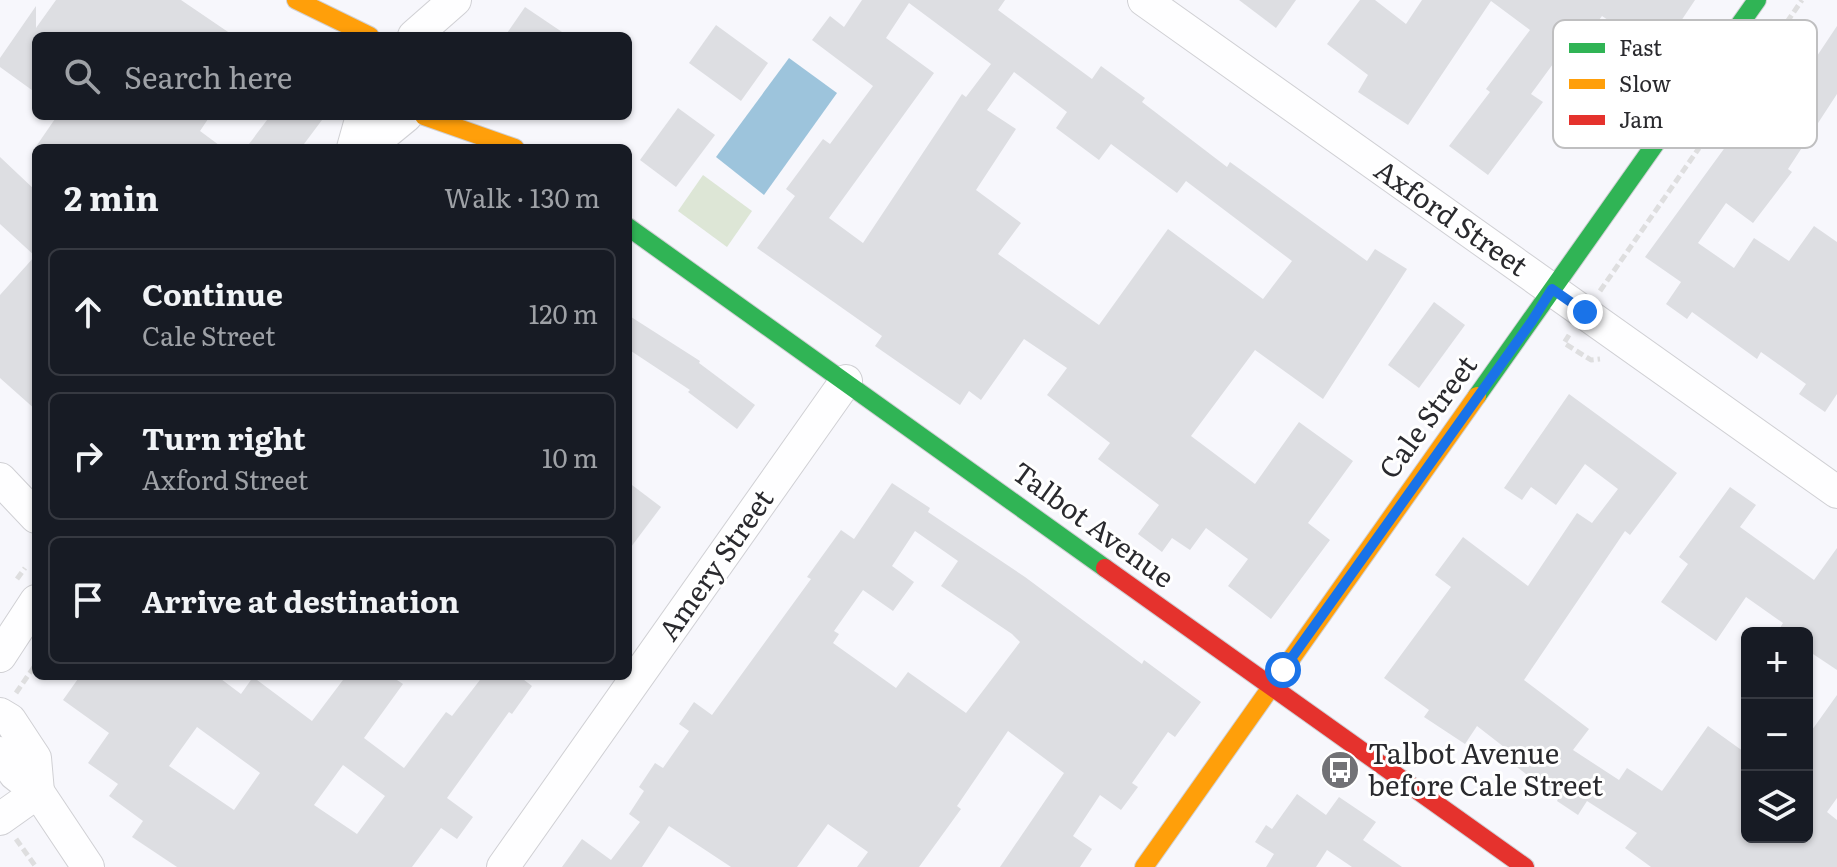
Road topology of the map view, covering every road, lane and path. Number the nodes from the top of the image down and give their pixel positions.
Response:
1 (455, 0) edge
2 (467, 0) edge
3 (1144, 0) edge
4 (1757, 0) edge
5 (1802, 0) edge
6 (300, 3) edge
7 (1743, 20) edge
8 (1788, 20) edge
9 (330, 32) edge
10 (362, 32) edge
11 (419, 32) edge
12 (452, 32) edge
13 (361, 120) edge
14 (400, 120) edge
15 (435, 120) edge
16 (484, 120) edge
17 (354, 144) edge
18 (372, 144) edge
19 (504, 144) edge
20 (510, 144) edge
21 (1652, 148) edge
22 (1700, 148) edge
23 (632, 230) edge
24 (1552, 289) junction
25 (1585, 312) junction
26 (1613, 359) dead end
27 (846, 381) junction
28 (0, 479) edge
29 (1837, 492) edge
30 (32, 513) edge
31 (32, 607) edge
32 (0, 656) edge
33 (1270, 689) junction
34 (0, 714) edge
35 (0, 753) edge
36 (38, 792) junction
37 (0, 819) edge
38 (88, 867) edge
39 (503, 867) edge
40 (1144, 867) edge
41 (1525, 867) edge

1 - 11 street
2 - 12 street
3 - 24 street, Axford Street
4 - 7 street, Cale Street
5 - 8 path
6 - 9 street
6 - 10 street
13 - 17 street
14 - 18 street
15 - 19 street
16 - 20 street
21 - 24 street, Cale Street
22 - 25 path
23 - 27 street, Talbot Avenue
24 - 25 street, Axford Street
24 - 33 street, Cale Street
25 - 26 path
25 - 29 street, Axford Street
27 - 33 street, Talbot Avenue
27 - 39 street, Amery Street
28 - 30 street
31 - 32 street
33 - 40 street, Cale Street
33 - 41 street, Talbot Avenue
34 - 36 street
35 - 36 street
36 - 37 street
36 - 38 street

